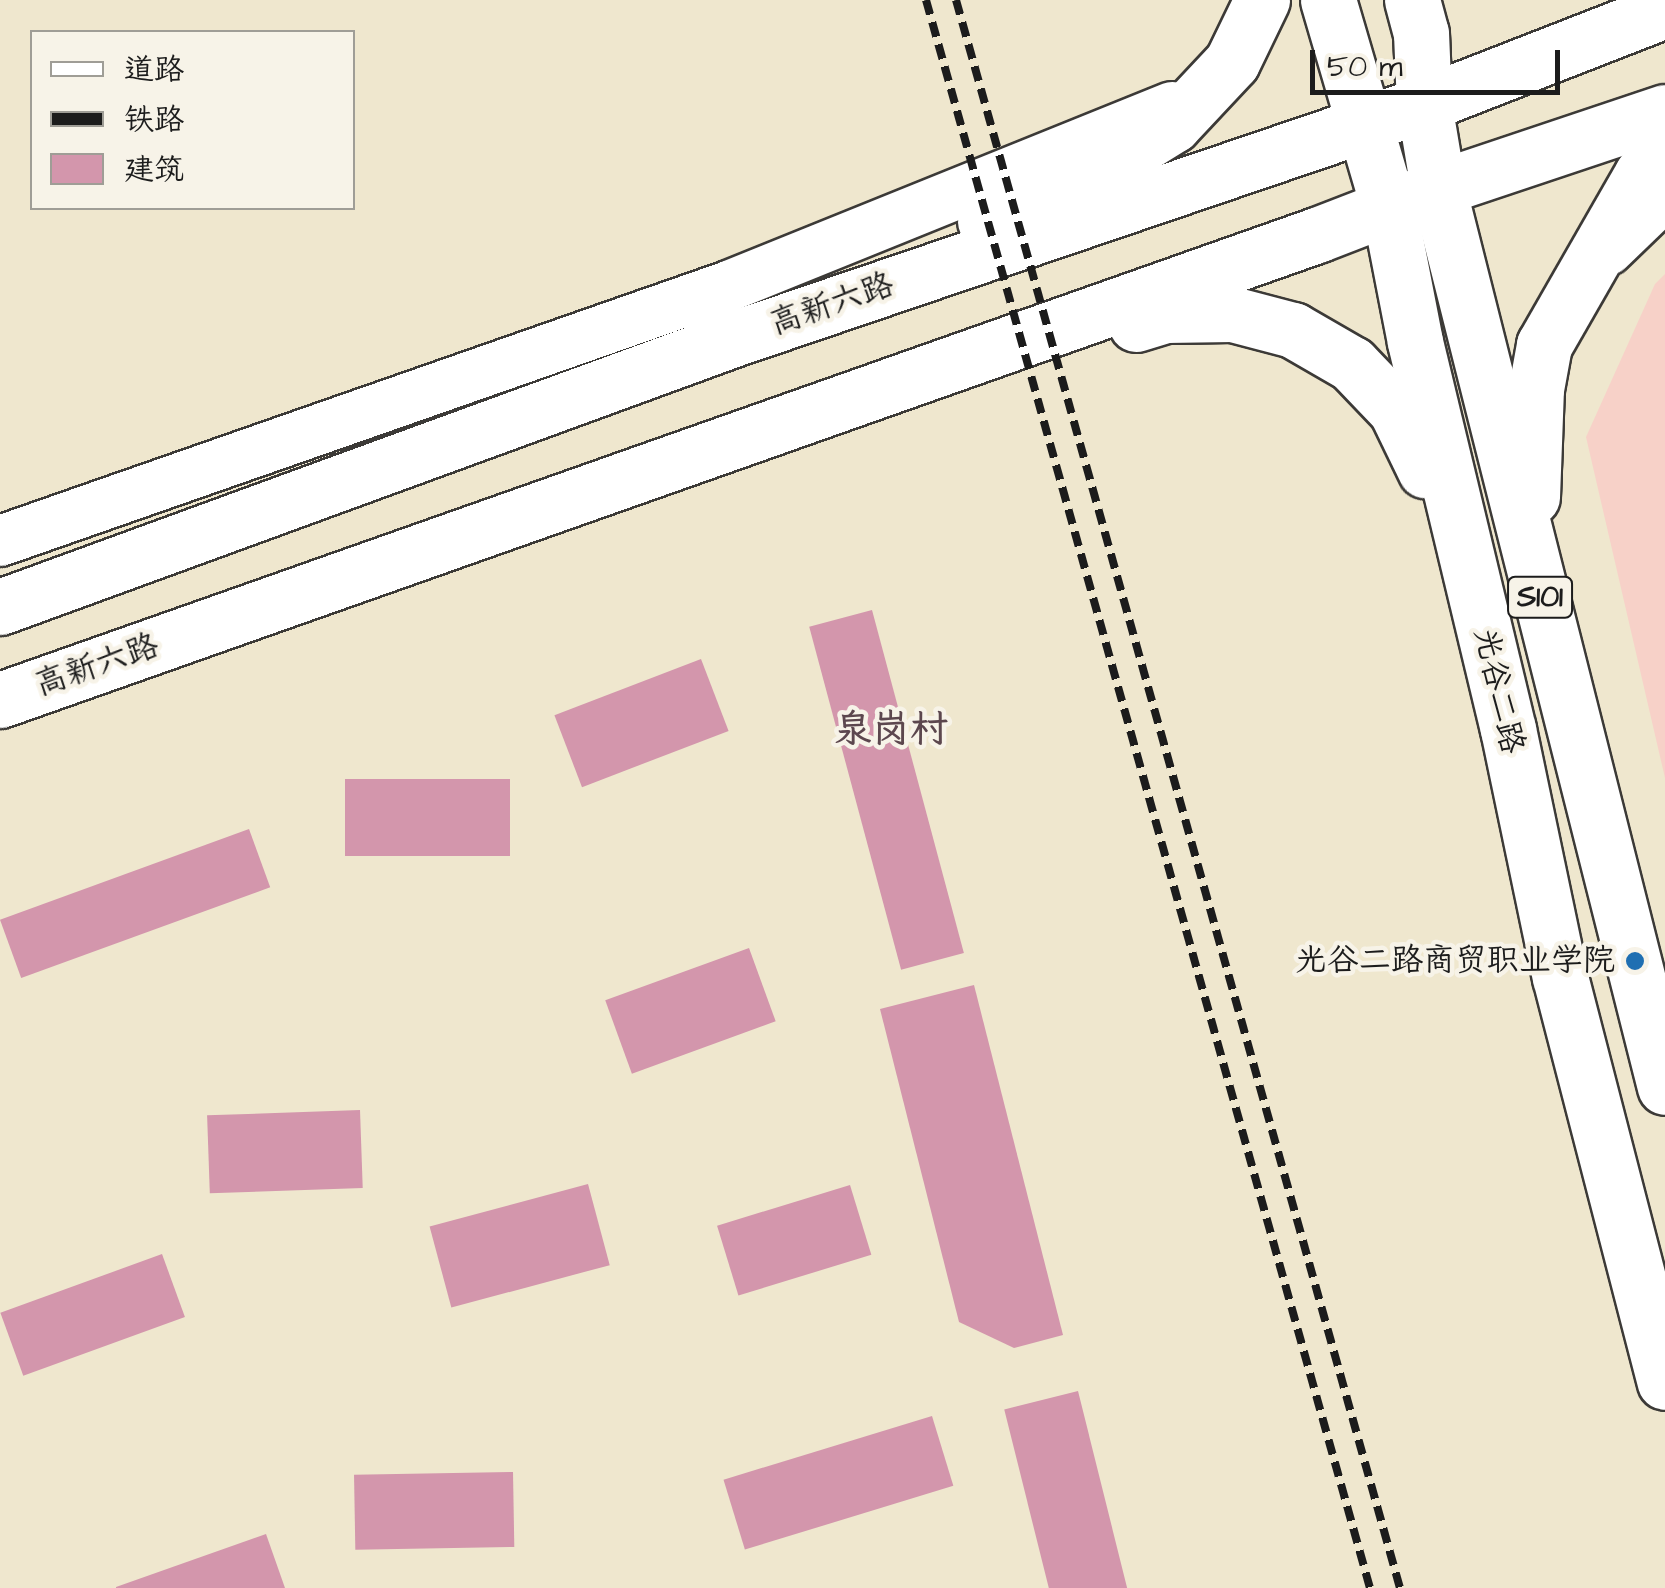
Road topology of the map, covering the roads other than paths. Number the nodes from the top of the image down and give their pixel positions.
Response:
1 (1262, 0) edge
2 (1328, 0) edge
3 (1412, 0) edge
4 (1665, 10) edge
5 (1208, 92) junction
6 (1424, 104) junction
7 (1665, 112) edge
8 (1366, 122) junction
9 (1665, 158) edge
10 (1438, 188) junction
11 (1665, 195) edge
12 (1389, 208) junction
13 (1582, 274) junction
14 (736, 338) junction
15 (768, 430) junction
16 (0, 541) edge
17 (1530, 555) junction
18 (0, 607) edge
19 (0, 700) edge
20 (1508, 730) junction
21 (1665, 1087) edge
22 (1665, 1382) edge

1 - 5 main road
2 - 8 main road, 光谷二路 / S101
3 - 6 main road, 光谷二路 / S101
4 - 6 main road, 高新六路
5 - 14 main road
5 - 16 street
6 - 8 main road, 高新六路
6 - 10 main road, 光谷二路 / S101
7 - 10 main road, 高新六路
8 - 12 main road, 光谷二路 / S101
8 - 14 main road, 高新六路
9 - 13 main road
10 - 12 main road, 高新六路
10 - 17 main road, 光谷二路 / S101
11 - 13 street
12 - 15 main road, 高新六路
12 - 20 main road, 光谷二路 / S101
13 - 17 main road
14 - 18 main road, 高新六路
15 - 19 main road, 高新六路
15 - 20 main road
17 - 21 main road, 光谷二路 / S101
20 - 22 main road, 光谷二路 / S101

